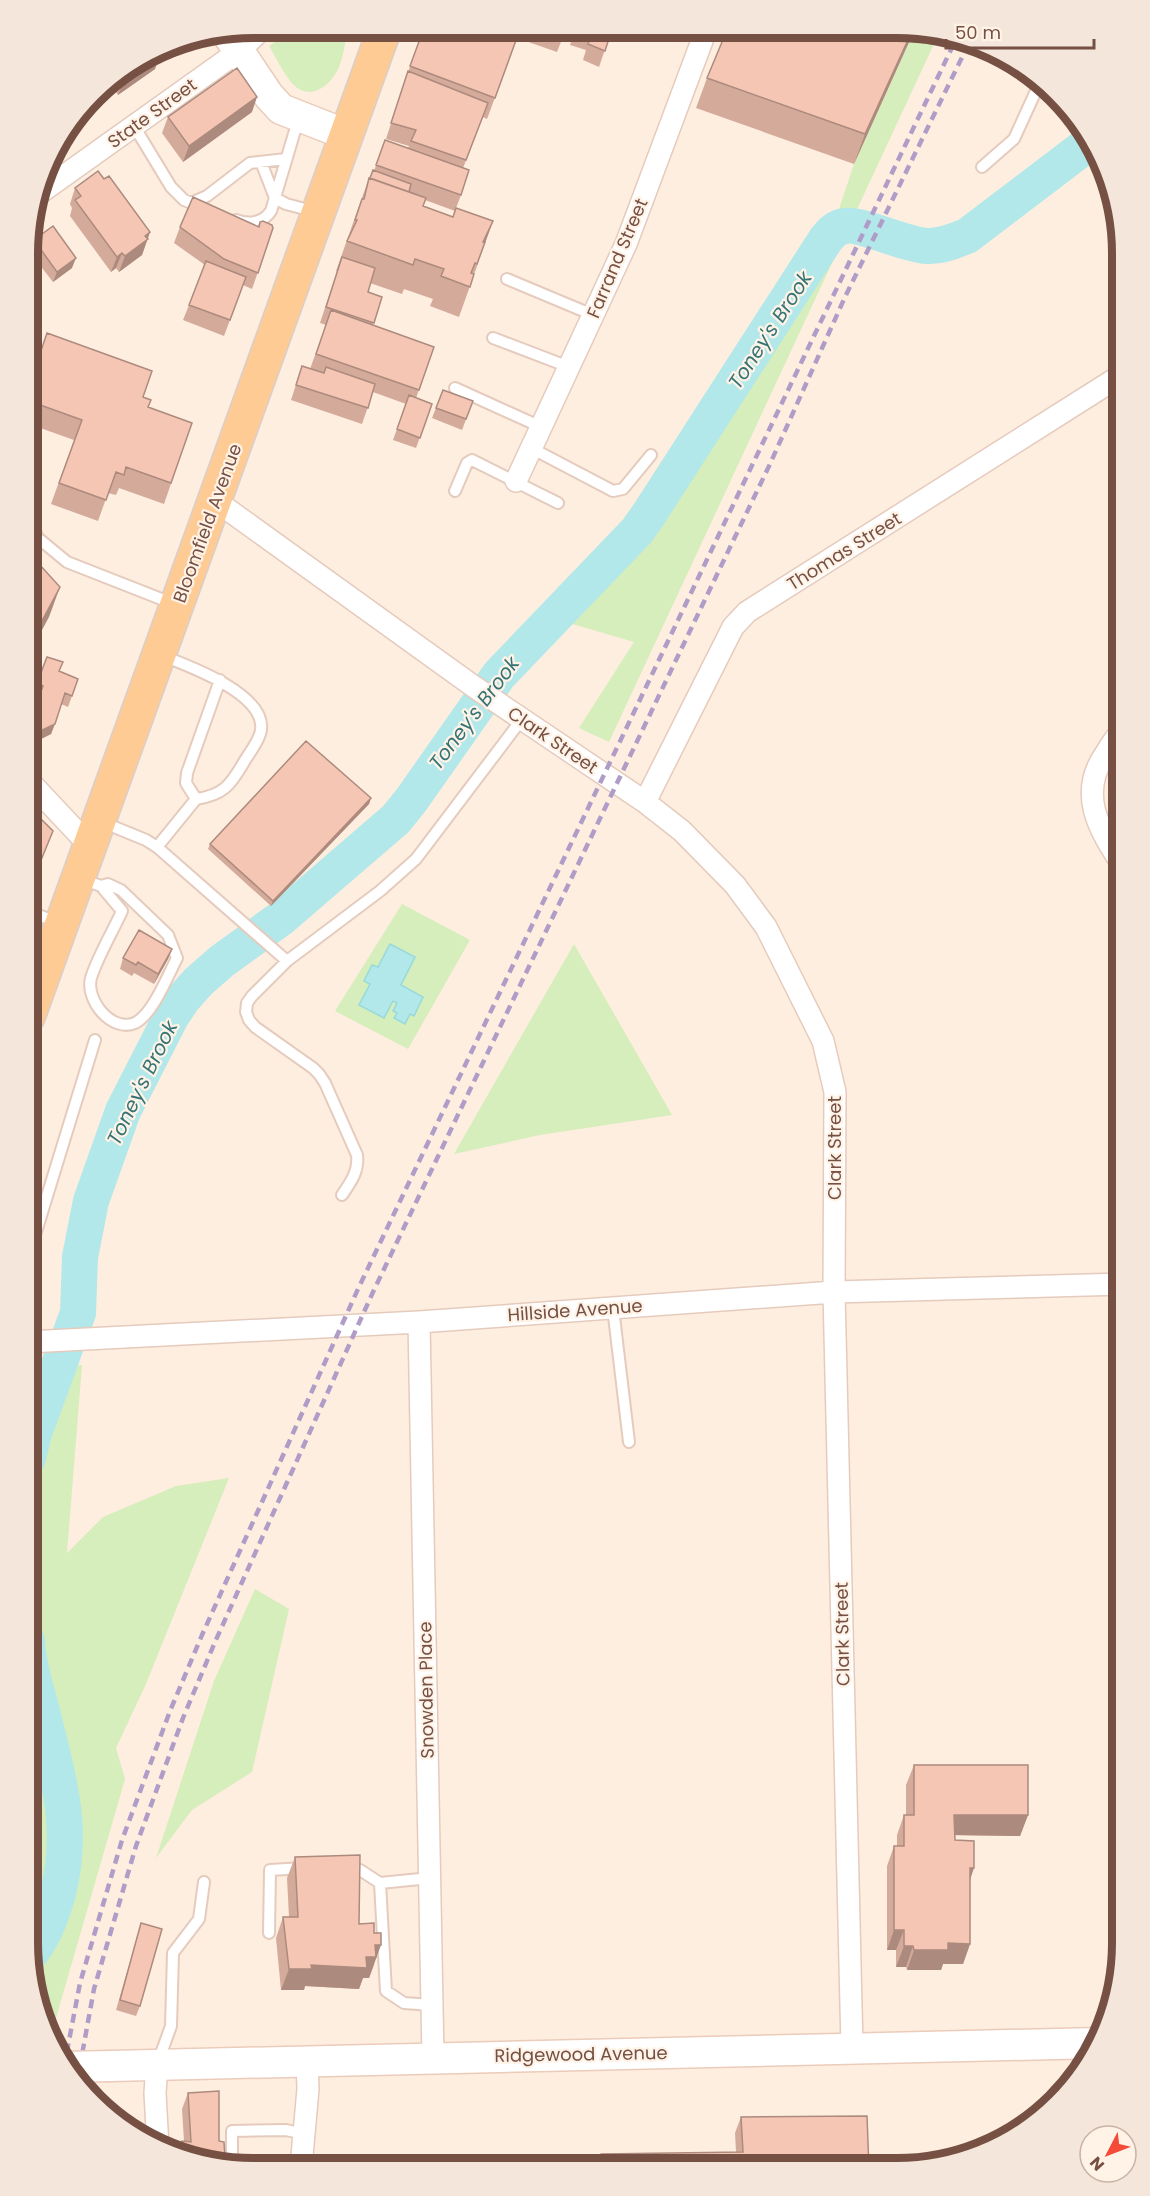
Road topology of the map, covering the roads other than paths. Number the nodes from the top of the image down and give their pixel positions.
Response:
1 (381, 38) edge
2 (703, 38) edge
3 (232, 42) edge
4 (1037, 89) edge
5 (299, 117) junction
6 (134, 126) junction
7 (347, 135) junction
8 (286, 159) junction
9 (261, 162) junction
10 (982, 167) dead end
11 (48, 187) edge
12 (275, 198) junction
13 (191, 203) junction
14 (208, 209) edge
15 (319, 213) junction
16 (229, 218) edge
17 (507, 279) dead end
18 (593, 315) junction
19 (493, 338) dead end
20 (569, 367) junction
21 (1112, 381) edge
22 (455, 388) dead end
23 (541, 427) junction
24 (531, 448) junction
25 (651, 455) dead end
26 (516, 481) junction
27 (455, 491) dead end
28 (216, 501) junction
29 (558, 503) dead end
30 (38, 538) edge
31 (177, 605) junction
32 (159, 655) junction
33 (220, 680) junction
34 (522, 719) junction
35 (1112, 745) edge
36 (38, 788) edge
37 (196, 799) junction
38 (645, 802) junction
39 (94, 832) junction
40 (157, 847) junction
41 (1112, 849) edge
42 (89, 882) junction
43 (38, 915) edge
44 (61, 923) junction
45 (287, 962) junction
46 (38, 989) edge
47 (95, 1040) dead end
48 (342, 1195) dead end
49 (38, 1225) edge
50 (1112, 1284) edge
51 (834, 1292) junction
52 (613, 1308) junction
53 (419, 1322) junction
54 (38, 1341) edge
55 (629, 1442) dead end
56 (333, 1867) edge
57 (312, 1868) edge
58 (430, 1878) junction
59 (204, 1882) dead end
60 (380, 1883) junction
61 (269, 1933) dead end
62 (432, 2005) junction
63 (852, 2048) junction
64 (1085, 2049) edge
65 (434, 2058) junction
66 (307, 2060) junction
67 (157, 2065) junction
68 (77, 2067) edge
69 (304, 2134) junction
70 (158, 2137) edge
71 (232, 2158) edge
72 (302, 2158) edge

1 - 7 main road, Bloomfield Avenue
2 - 18 street, Farrand Street
3 - 5 street
3 - 6 street, State Street
4 - 10 lane
5 - 7 street
5 - 8 lane
6 - 11 street, State Street
6 - 13 lane
7 - 15 main road, Bloomfield Avenue
8 - 9 lane
8 - 12 lane
9 - 12 lane
9 - 13 lane
12 - 15 lane
12 - 16 lane
13 - 14 lane
15 - 28 main road, Bloomfield Avenue
17 - 18 lane
18 - 20 street, Farrand Street
19 - 20 lane
20 - 23 street, Farrand Street
21 - 38 street, Thomas Street
22 - 23 lane
23 - 24 street, Farrand Street
24 - 25 lane
24 - 26 street, Farrand Street
26 - 27 lane
26 - 29 lane
28 - 31 main road, Bloomfield Avenue
28 - 34 street, Clark Street
30 - 31 lane
31 - 32 main road, Bloomfield Avenue
32 - 33 lane
32 - 39 main road, Bloomfield Avenue
33 - 37 lane
33 - 37 lane
34 - 38 street, Clark Street
34 - 45 lane
35 - 41 street
36 - 39 street
37 - 40 lane
38 - 51 street, Clark Street
39 - 40 lane
39 - 42 main road, Bloomfield Avenue
40 - 45 lane
42 - 42 lane
42 - 44 main road, Bloomfield Avenue
43 - 44 lane
44 - 46 main road, Bloomfield Avenue
45 - 48 lane
47 - 49 lane
50 - 51 street, Hillside Avenue
51 - 52 street, Hillside Avenue
51 - 63 street, Clark Street
52 - 53 street, Hillside Avenue
52 - 55 lane
53 - 54 street, Hillside Avenue
53 - 58 street, Snowden Place
56 - 60 lane
57 - 61 lane
58 - 60 lane
58 - 62 street, Snowden Place
59 - 67 lane
60 - 62 lane
62 - 65 street, Snowden Place
63 - 64 street, Ridgewood Avenue
63 - 65 street, Ridgewood Avenue
65 - 66 street, Ridgewood Avenue
66 - 67 street, Ridgewood Avenue
66 - 69 street
67 - 68 street, Ridgewood Avenue, bridge
67 - 70 street
69 - 71 lane
69 - 72 street

